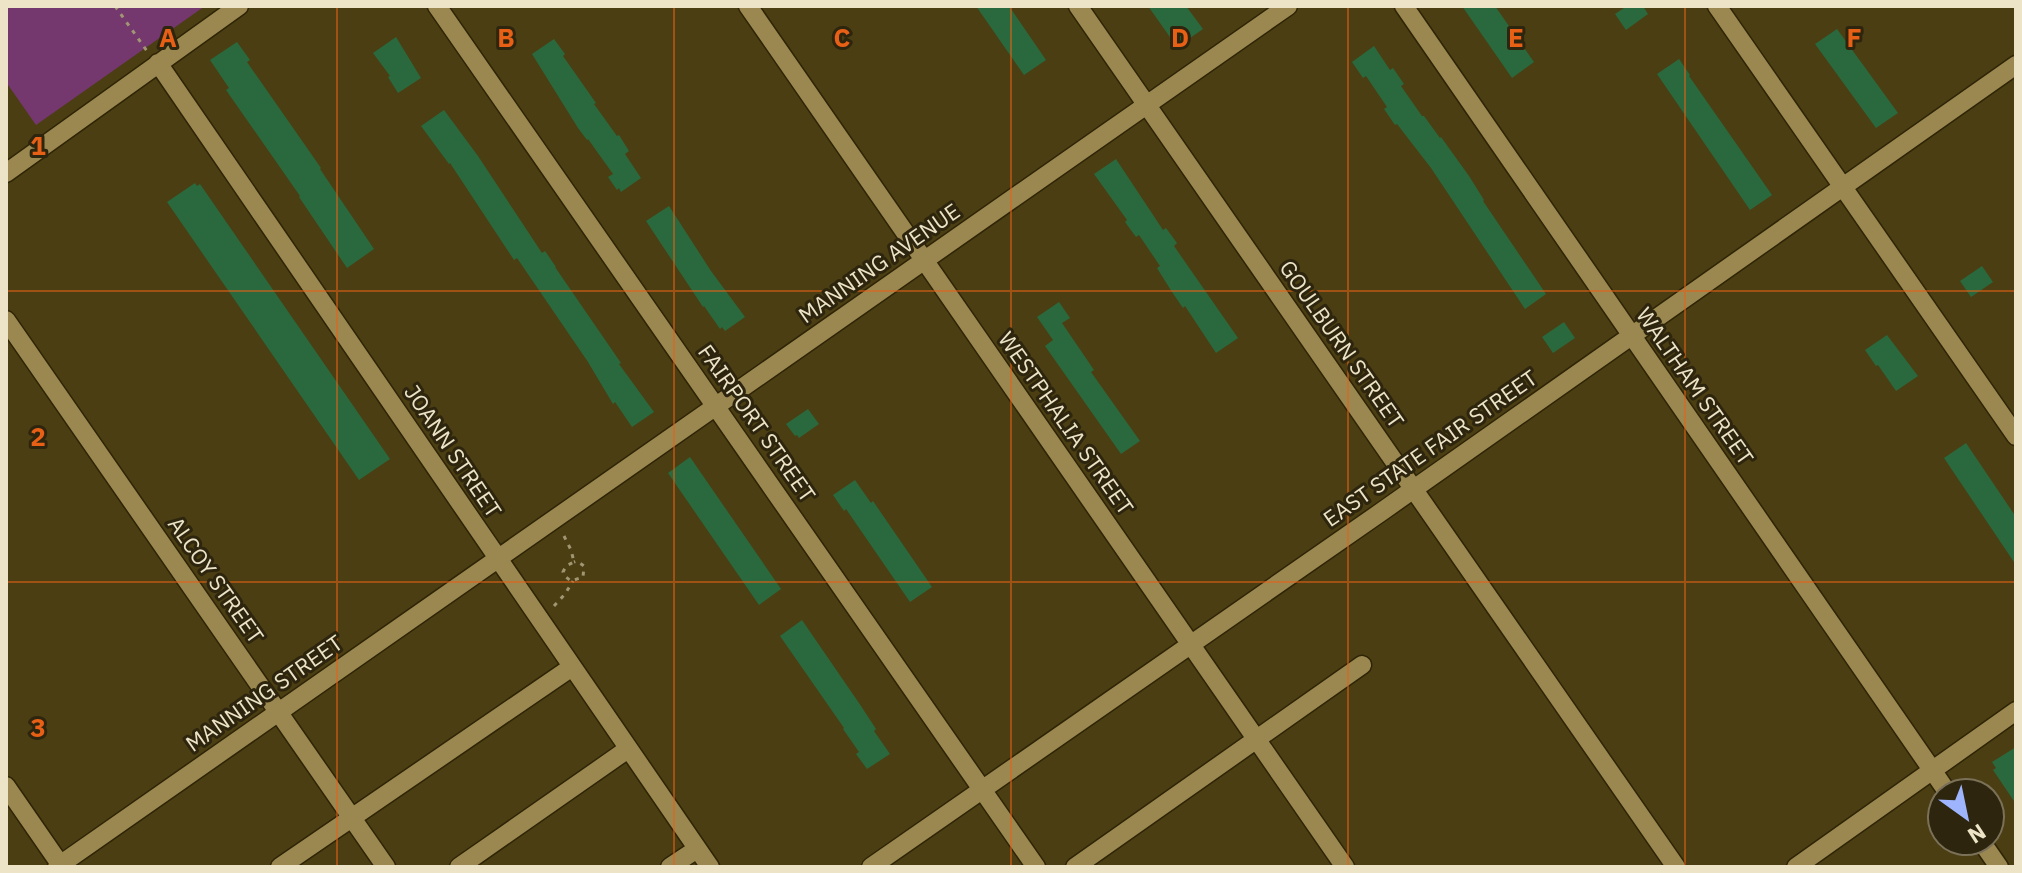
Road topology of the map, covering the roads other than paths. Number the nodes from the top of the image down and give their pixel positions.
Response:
1 (239, 6) edge
2 (437, 6) edge
3 (748, 6) edge
4 (1078, 6) edge
5 (1288, 6) edge
6 (1404, 6) edge
7 (1717, 6) edge
8 (153, 57) junction
9 (2016, 65) edge
10 (1147, 106) junction
11 (6, 173) edge
12 (1843, 186) junction
13 (924, 261) junction
14 (6, 320) edge
15 (1631, 336) junction
16 (716, 406) junction
17 (2016, 436) edge
18 (1413, 489) junction
19 (498, 559) junction
20 (1191, 644) junction
21 (1362, 665) dead end
22 (572, 667) junction
23 (2016, 711) edge
24 (278, 712) junction
25 (1257, 739) junction
26 (628, 749) junction
27 (1931, 769) junction
28 (1937, 777) edge
29 (6, 786) edge
30 (982, 789) junction
31 (352, 818) junction
32 (697, 849) junction
33 (60, 866) edge
34 (280, 867) edge
35 (386, 867) edge
36 (459, 867) edge
37 (670, 867) edge
38 (710, 867) edge
39 (871, 867) edge
40 (1036, 867) edge
41 (1075, 867) edge
42 (1345, 867) edge
43 (1676, 867) edge
44 (1796, 867) edge

1 - 8 street
2 - 16 street, FAIRPORT STREET
3 - 13 street, WESTPHALIA STREET
4 - 10 street, GOULBURN STREET
5 - 10 street, MANNING AVENUE
6 - 15 street, WALTHAM STREET
7 - 12 street
8 - 11 street
8 - 19 street, JOANN STREET
9 - 12 street, EAST STATE FAIR STREET
10 - 13 street, MANNING AVENUE
10 - 18 street, GOULBURN STREET
12 - 15 street, EAST STATE FAIR STREET
12 - 17 street
13 - 16 street, MANNING AVENUE
13 - 20 street, WESTPHALIA STREET
14 - 24 street, ALCOY STREET
15 - 18 street, EAST STATE FAIR STREET
15 - 27 street, WALTHAM STREET
16 - 19 street, MANNING AVENUE
16 - 30 street, FAIRPORT STREET
18 - 20 street, EAST STATE FAIR STREET
18 - 43 street, GOULBURN STREET
19 - 22 street, JOANN STREET
19 - 24 street, MANNING STREET
20 - 25 street, WESTPHALIA STREET
20 - 30 street, EAST STATE FAIR STREET
21 - 25 street
22 - 26 street, JOANN STREET
22 - 31 street
23 - 27 street
24 - 31 street, ALCOY STREET
24 - 33 street, MANNING STREET
25 - 41 street
25 - 42 street, WESTPHALIA STREET
26 - 32 street, JOANN STREET
26 - 36 street
27 - 28 street, WALTHAM STREET
27 - 44 street
29 - 33 street
30 - 39 street, EAST STATE FAIR STREET
30 - 40 street, FAIRPORT STREET
31 - 34 street
31 - 35 street, ALCOY STREET
32 - 37 street
32 - 38 street, JOANN STREET

